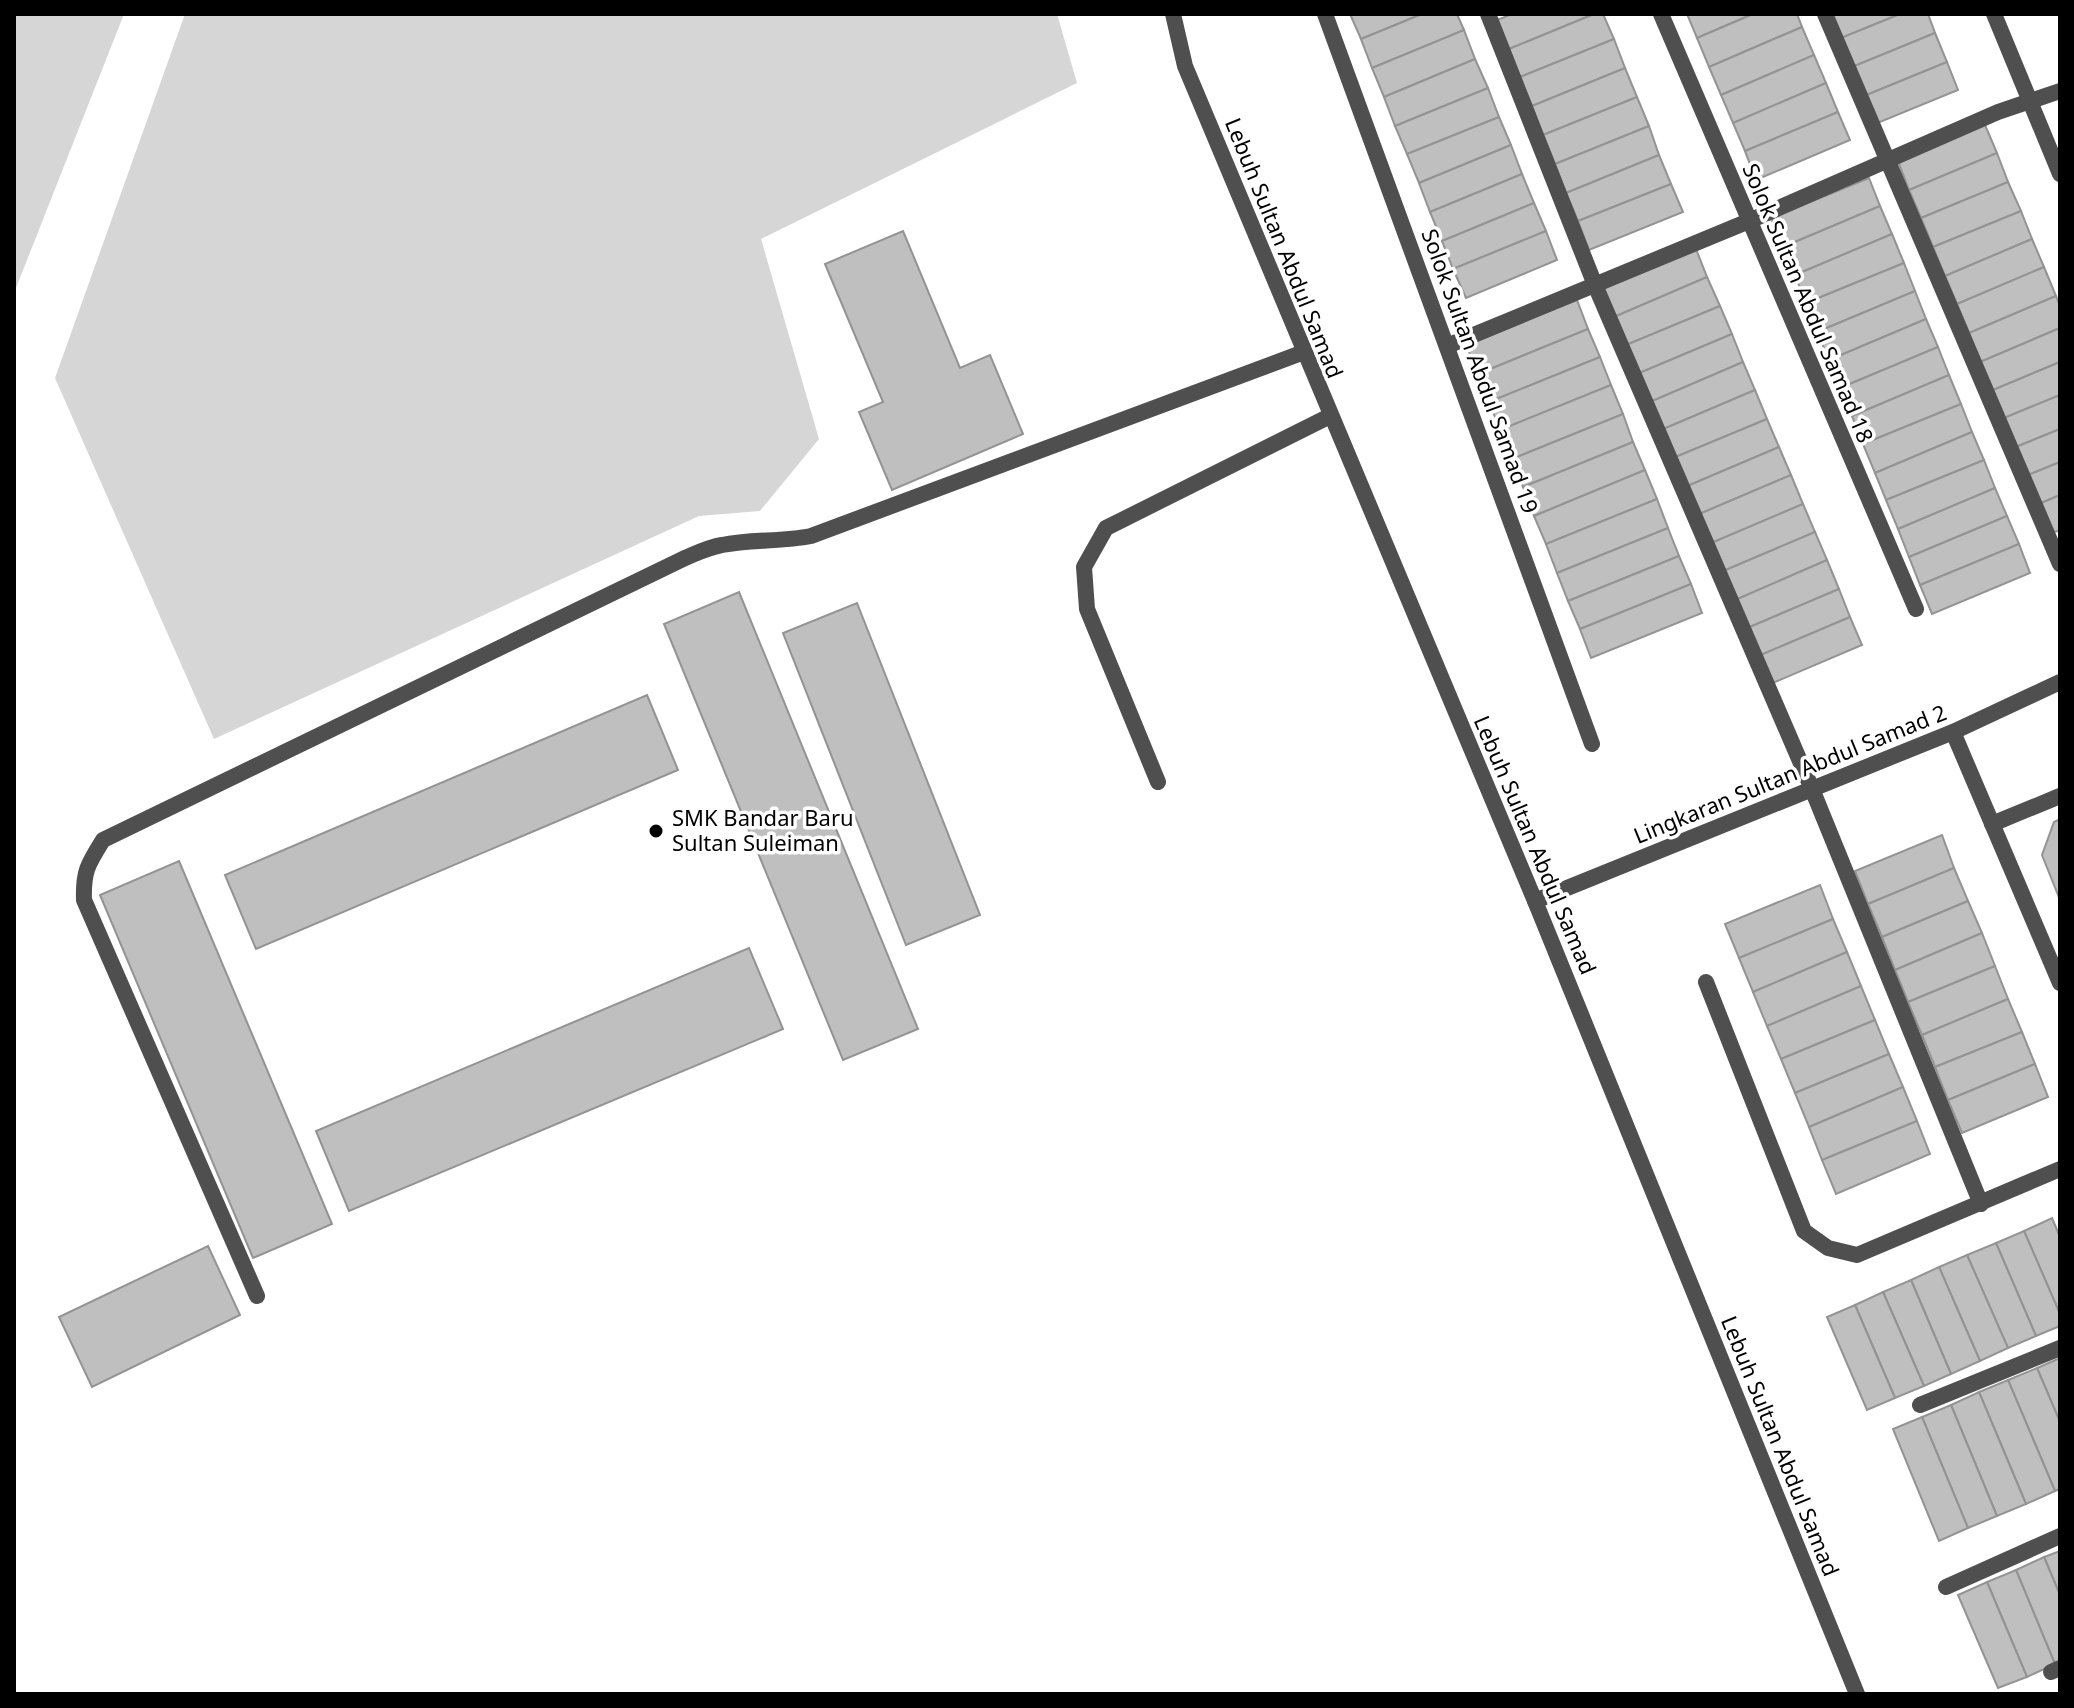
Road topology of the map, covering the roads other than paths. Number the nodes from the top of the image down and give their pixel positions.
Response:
1 (1173, 14) edge
2 (1325, 14) edge
3 (1488, 14) edge
4 (1661, 14) edge
5 (1825, 14) edge
6 (1994, 14) edge
7 (2060, 91) edge
8 (2030, 101) junction
9 (1886, 160) junction
10 (2060, 174) edge
11 (1749, 221) junction
12 (1595, 285) junction
13 (1447, 346) junction
14 (1304, 352) junction
15 (1330, 416) junction
16 (2060, 564) edge
17 (1916, 609) dead end
18 (2060, 682) edge
19 (1953, 732) junction
20 (1592, 744) dead end
21 (1158, 782) dead end
22 (1812, 789) junction
23 (2060, 796) edge
24 (1992, 824) junction
25 (1535, 901) junction
26 (1706, 982) dead end
27 (2060, 983) edge
28 (2060, 1169) edge
29 (1981, 1204) junction
30 (257, 1296) dead end
31 (2060, 1348) edge
32 (1920, 1405) dead end
33 (2060, 1536) edge
34 (1946, 1587) dead end
35 (1857, 1694) edge

1 - 14 street, Lebuh Sultan Abdul Samad
2 - 13 street, Solok Sultan Abdul Samad 19
3 - 12 street
4 - 11 street, Solok Sultan Abdul Samad 18
5 - 9 street
6 - 8 street
7 - 8 street
8 - 9 street
8 - 10 street
9 - 11 street
9 - 16 street
11 - 12 street
11 - 17 street, Solok Sultan Abdul Samad 18
12 - 13 street
12 - 22 street
13 - 20 street, Solok Sultan Abdul Samad 19
14 - 15 street, Lebuh Sultan Abdul Samad
14 - 30 street
15 - 21 street
15 - 25 street, Lebuh Sultan Abdul Samad
18 - 19 street, Lingkaran Sultan Abdul Samad 2
19 - 22 street, Lingkaran Sultan Abdul Samad 2
19 - 24 street
22 - 25 street, Lingkaran Sultan Abdul Samad 2
22 - 29 street
23 - 24 street
24 - 27 street
25 - 35 street, Lebuh Sultan Abdul Samad
26 - 29 street
28 - 29 street
31 - 32 street
33 - 34 street

